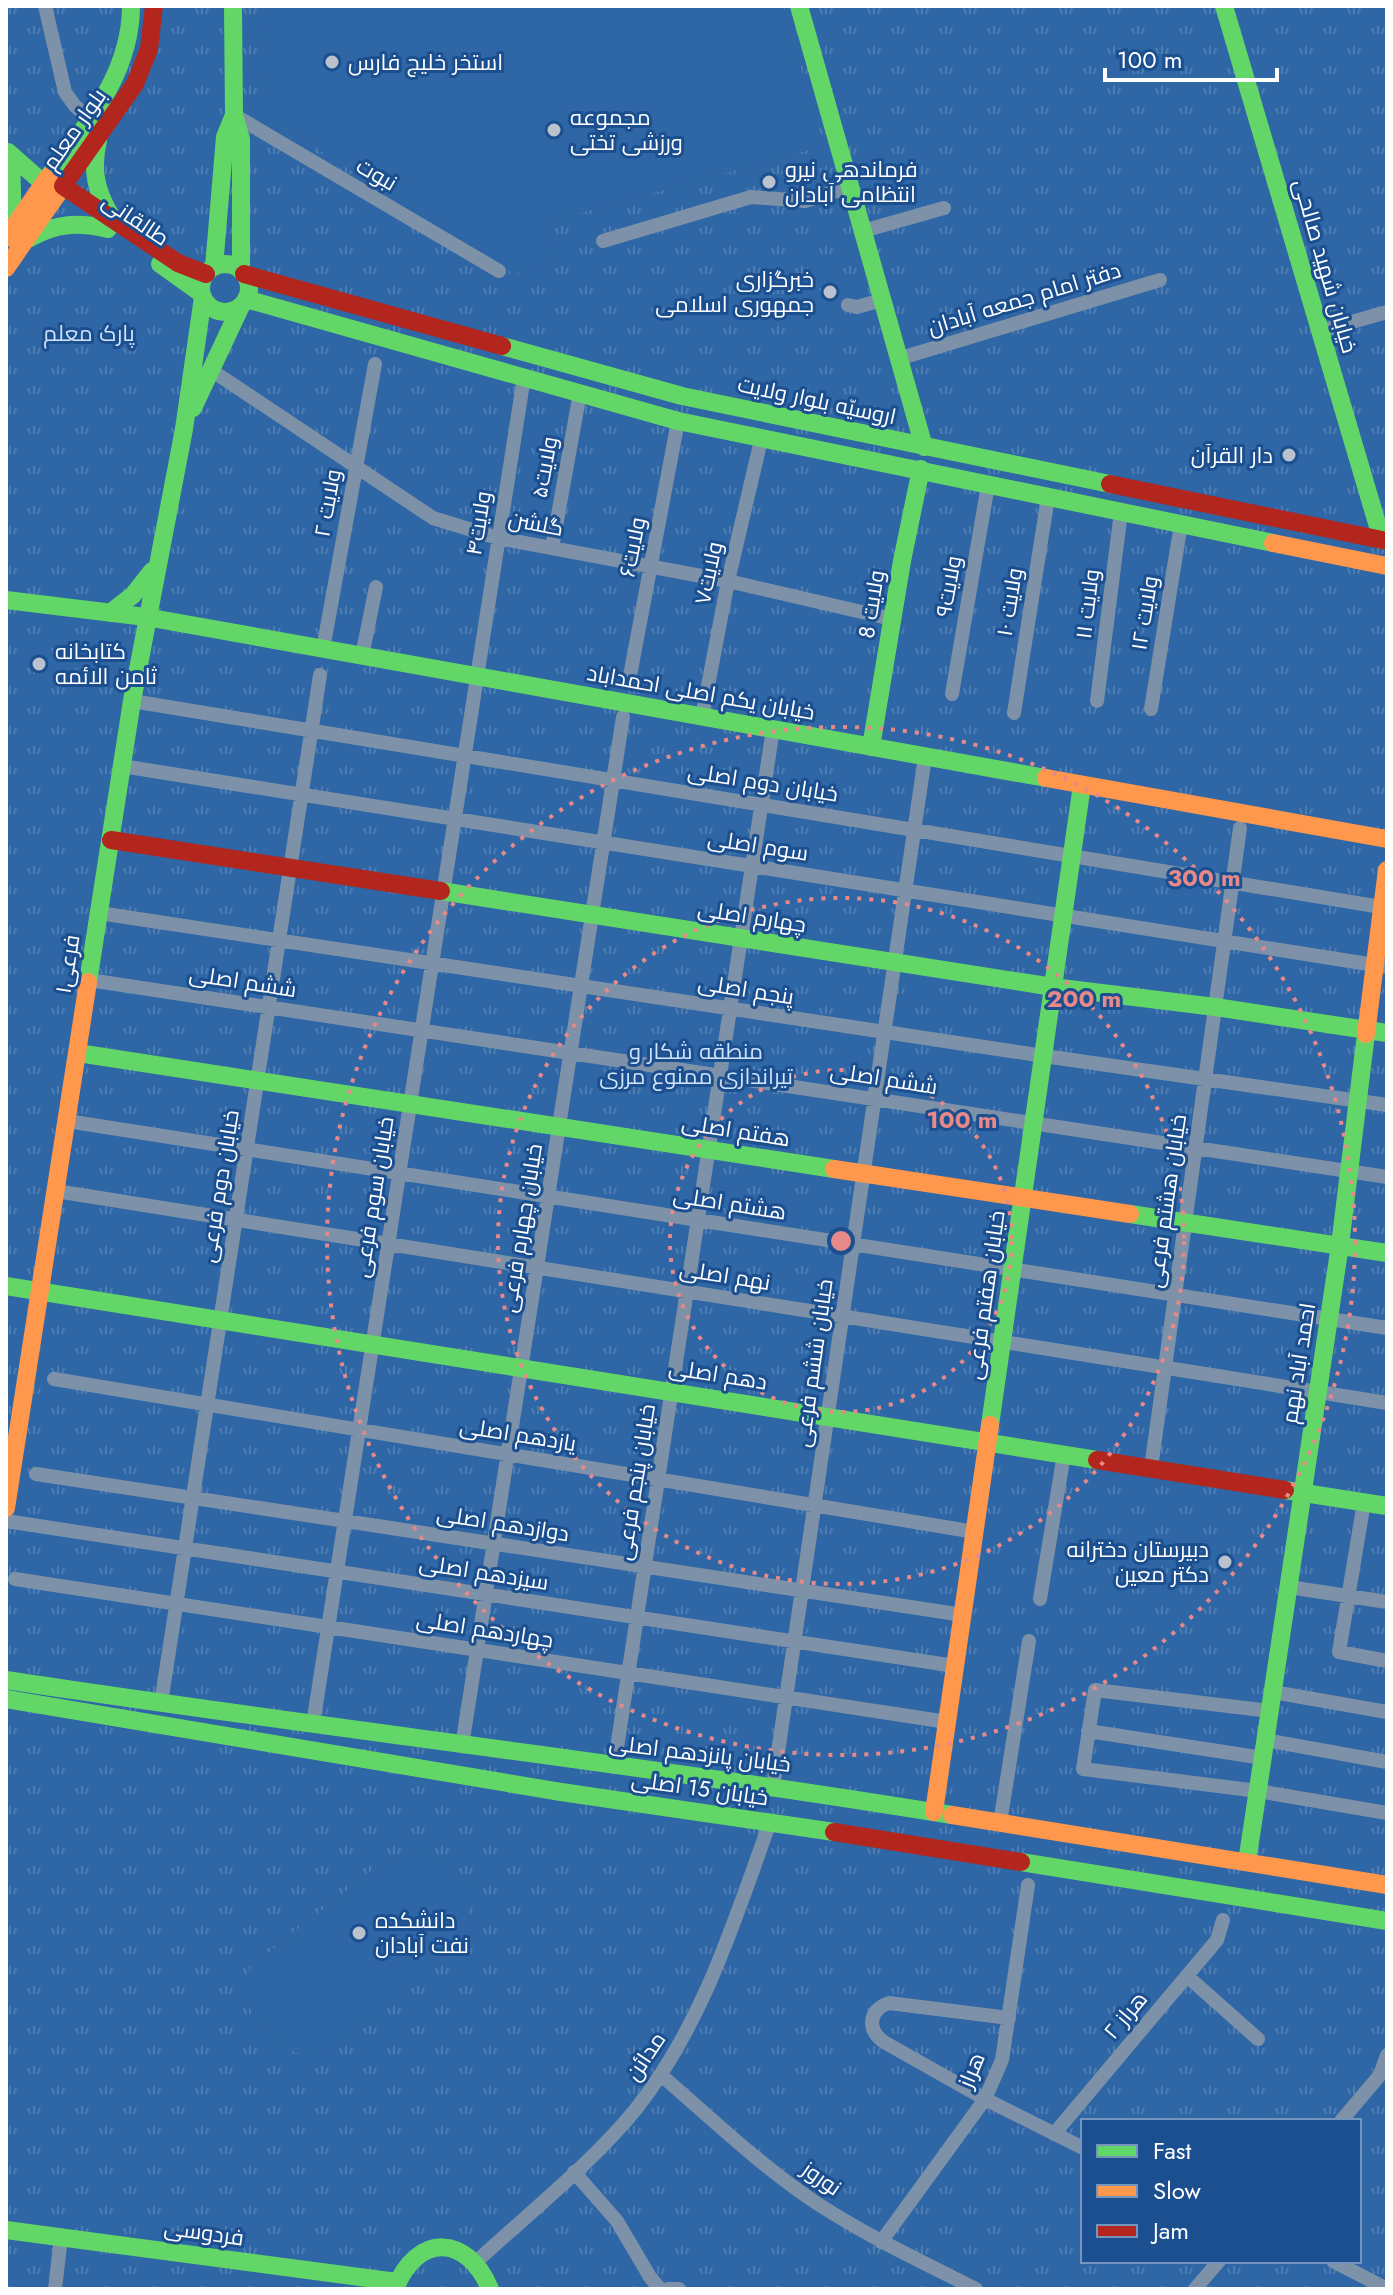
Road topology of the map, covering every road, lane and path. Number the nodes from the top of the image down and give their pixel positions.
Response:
1 (45, 6) edge
2 (131, 6) edge
3 (154, 6) edge
4 (233, 6) edge
5 (799, 6) edge
6 (1224, 6) edge
7 (234, 115) junction
8 (96, 123) junction
9 (9, 153) edge
10 (53, 185) junction
11 (850, 187) junction
12 (944, 208) dead end
13 (111, 224) junction
14 (863, 231) junction
15 (14, 236) edge
16 (603, 241) dead end
17 (6, 268) edge
18 (210, 270) junction
19 (499, 271) dead end
20 (243, 273) junction
21 (1160, 280) dead end
22 (203, 296) junction
23 (882, 300) junction
24 (243, 302) junction
25 (848, 305) dead end
26 (1387, 312) edge
27 (1320, 331) junction
28 (901, 358) junction
29 (375, 364) dead end
30 (211, 370) junction
31 (524, 377) junction
32 (580, 393) junction
33 (682, 396) junction
34 (712, 402) junction
35 (678, 421) junction
36 (707, 426) junction
37 (184, 429) junction
38 (761, 440) junction
39 (924, 447) junction
40 (356, 465) junction
41 (921, 469) junction
42 (988, 485) junction
43 (1153, 493) junction
44 (1048, 497) junction
45 (1199, 503) junction
46 (1121, 512) junction
47 (1147, 517) junction
48 (1186, 525) junction
49 (498, 538) junction
50 (1384, 541) edge
51 (552, 548) junction
52 (157, 562) junction
53 (1387, 566) edge
54 (650, 567) junction
55 (728, 581) junction
56 (376, 587) dead end
57 (6, 600) edge
58 (110, 613) junction
59 (146, 617) junction
60 (892, 619) junction
61 (323, 649) junction
62 (362, 656) junction
63 (320, 675) dead end
64 (476, 676) junction
65 (629, 681) dead end
66 (952, 694) dead end
67 (132, 701) junction
68 (1097, 701) dead end
69 (1151, 709) dead end
70 (1014, 713) dead end
71 (623, 717) dead end
72 (702, 717) junction
73 (773, 729) junction
74 (312, 730) junction
75 (871, 747) junction
76 (464, 755) junction
77 (925, 757) junction
78 (122, 766) junction
79 (614, 780) junction
80 (1082, 785) junction
81 (302, 795) junction
82 (761, 804) junction
83 (454, 819) junction
84 (1240, 828) dead end
85 (914, 830) junction
86 (1387, 839) edge
87 (111, 840) junction
88 (604, 842) junction
89 (1072, 856) junction
90 (752, 866) junction
91 (290, 868) junction
92 (1387, 870) edge
93 (1232, 882) junction
94 (905, 890) junction
95 (442, 892) junction
96 (1385, 908) edge
97 (99, 913) junction
98 (592, 915) junction
99 (1064, 915) junction
100 (741, 938) junction
101 (279, 940) junction
102 (1224, 941) junction
103 (894, 962) junction
104 (431, 963) junction
105 (1382, 966) edge
106 (89, 980) junction
107 (581, 986) junction
108 (1053, 987) junction
109 (269, 1007) junction
110 (1215, 1007) junction
111 (730, 1008) junction
112 (421, 1030) junction
113 (1378, 1031) edge
114 (884, 1032) junction
115 (78, 1053) junction
116 (571, 1053) junction
117 (1044, 1056) junction
118 (720, 1075) junction
119 (1205, 1078) junction
120 (257, 1081) junction
121 (874, 1098) junction
122 (1359, 1101) junction
123 (409, 1104) junction
124 (1387, 1105) edge
125 (67, 1121) junction
126 (1034, 1122) junction
127 (559, 1127) junction
128 (1196, 1147) junction
129 (247, 1149) junction
130 (708, 1150) junction
131 (1350, 1170) junction
132 (398, 1173) junction
133 (863, 1173) junction
134 (1387, 1177) edge
135 (56, 1191) junction
136 (548, 1197) junction
137 (1023, 1198) junction
138 (236, 1220) junction
139 (697, 1220) junction
140 (1185, 1222) junction
141 (388, 1244) junction
142 (853, 1244) junction
143 (1340, 1245) junction
144 (1387, 1253) edge
145 (537, 1268) junction
146 (1013, 1269) junction
147 (6, 1286) edge
148 (41, 1291) junction
149 (686, 1291) junction
150 (1175, 1295) junction
151 (842, 1316) junction
152 (1329, 1319) junction
153 (220, 1320) junction
154 (1387, 1328) edge
155 (1002, 1342) junction
156 (372, 1344) junction
157 (521, 1367) junction
158 (1165, 1368) junction
159 (54, 1379) dead end
160 (671, 1391) junction
161 (1318, 1392) junction
162 (1387, 1403) edge
163 (207, 1405) junction
164 (827, 1416) junction
165 (359, 1430) junction
166 (988, 1442) junction
167 (1064, 1454) junction
168 (508, 1455) junction
169 (1151, 1468) junction
170 (9, 1471) edge
171 (36, 1474) dead end
172 (658, 1480) junction
173 (1303, 1492) junction
174 (193, 1498) junction
175 (1364, 1502) junction
176 (814, 1506) junction
177 (1387, 1506) edge
178 (6, 1508) edge
179 (6, 1521) edge
180 (344, 1521) junction
181 (975, 1532) junction
182 (494, 1544) junction
183 (185, 1548) junction
184 (644, 1567) junction
185 (336, 1571) junction
186 (15, 1579) dead end
187 (1289, 1587) junction
188 (802, 1591) junction
189 (486, 1594) junction
190 (1348, 1596) junction
191 (1040, 1599) dead end
192 (1387, 1602) edge
193 (176, 1604) junction
194 (963, 1615) junction
195 (637, 1617) junction
196 (328, 1627) junction
197 (794, 1641) junction
198 (1029, 1641) dead end
199 (477, 1650) junction
200 (1387, 1661) edge
201 (955, 1666) junction
202 (628, 1673) junction
203 (6, 1680) edge
204 (786, 1697) junction
205 (6, 1699) edge
206 (1271, 1702) junction
207 (161, 1703) junction
208 (1387, 1712) edge
209 (947, 1722) junction
210 (313, 1724) junction
211 (1088, 1731) junction
212 (462, 1746) junction
213 (1264, 1749) junction
214 (560, 1759) junction
215 (1387, 1762) edge
216 (614, 1767) junction
217 (773, 1786) junction
218 (1258, 1791) junction
219 (561, 1792) junction
220 (934, 1812) junction
221 (1387, 1813) edge
222 (770, 1822) junction
223 (1000, 1823) junction
224 (1133, 1844) junction
225 (1247, 1862) junction
226 (1126, 1879) junction
227 (1386, 1881) edge
228 (1028, 1885) dead end
229 (1223, 1920) dead end
230 (1387, 1921) edge
231 (1187, 1976) junction
232 (1009, 2018) junction
233 (1258, 2039) dead end
234 (1387, 2055) edge
235 (661, 2075) junction
236 (1384, 2076) edge
237 (985, 2099) junction
238 (1343, 2119) edge
239 (1054, 2134) junction
240 (1081, 2147) edge
241 (574, 2172) junction
242 (6, 2230) edge
243 (61, 2237) junction
244 (881, 2242) junction
245 (477, 2261) junction
246 (1217, 2263) edge
247 (1337, 2263) edge
248 (396, 2285) edge
249 (55, 2289) edge
250 (490, 2289) edge
251 (660, 2289) edge
252 (668, 2289) edge
253 (679, 2289) edge
254 (976, 2289) edge
255 (1195, 2289) edge
256 (1387, 2289) edge

1 - 8 street
2 - 8 main road, بلوار معلم
3 - 8 main road, بلوار معلم
4 - 7 main road
5 - 11 main road
6 - 27 main road, خیابان شهید صالحی
7 - 18 main road
7 - 19 street, نبوت
7 - 20 main road
8 - 10 main road, بلوار معلم
8 - 13 main road
9 - 10 main road, طالقانی
9 - 15 main road
10 - 13 main road, طالقانی
10 - 15 main road, بلوار معلم
11 - 14 main road
11 - 16 street
12 - 14 street
13 - 15 main road
13 - 18 main road, طالقانی
13 - 22 main road, طالقانی
14 - 23 main road
15 - 17 main road, بلوار معلم
18 - 20 main road
18 - 22 main road
20 - 24 main road
20 - 33 main road, اروسیّه بلوار ولایت
21 - 28 street, دفتر امام جمعه آبادان
22 - 24 main road
22 - 37 main road
23 - 25 street
23 - 28 main road
24 - 30 main road
24 - 31 main road
26 - 27 street
27 - 50 main road, خیابان شهید صالحی
28 - 39 main road
29 - 40 street, ولایت ۲
30 - 37 main road
30 - 40 street, گلشن
31 - 32 main road
31 - 49 street, ولایت۴
32 - 35 main road
32 - 51 street, ولایت۵
33 - 34 main road, اروسیّه بلوار ولایت
33 - 35 main road
34 - 36 main road
34 - 39 main road, اروسیّه بلوار ولایت
35 - 36 main road
35 - 54 street, ولایت۶
36 - 38 main road
37 - 52 main road, فرعی۱
38 - 41 main road
38 - 55 street, ولایت۷
39 - 43 main road, اروسیّه بلوار ولایت
40 - 49 street, گلشن
40 - 61 street, ولایت ۲
41 - 42 main road
41 - 60 main road, ولایت 8
42 - 44 main road
42 - 66 street, ولایت۹
43 - 45 main road, اروسیّه بلوار ولایت
43 - 47 main road
44 - 46 main road
44 - 70 street, ولایت ۱۰
45 - 48 main road
45 - 50 main road, اروسیّه بلوار ولایت
46 - 47 main road
46 - 68 street, ولایت ۱۱
47 - 48 main road
48 - 53 main road
48 - 69 street, ولایت ۱۲
49 - 51 street, گلشن
49 - 64 street, ولایت۴
51 - 54 street, گلشن
52 - 58 main road
52 - 59 main road, فرعی۱
54 - 55 street, گلشن
54 - 65 street, ولایت۶
55 - 60 street, گلشن
55 - 72 street, ولایت۷
56 - 62 street
57 - 58 main road, خیابان یکم اصلی احمداباد
58 - 59 main road, خیابان یکم اصلی احمداباد
59 - 61 main road, خیابان یکم اصلی احمداباد
59 - 67 main road, فرعی۱
60 - 75 main road, ولایت 8
61 - 62 main road, خیابان یکم اصلی احمداباد
62 - 64 main road, خیابان یکم اصلی احمداباد
63 - 74 street, خیابان دوم فرعی
64 - 72 main road, خیابان یکم اصلی احمداباد
64 - 76 street, خیابان سوم فرعی
67 - 74 street, خیابان دوم اصلی
67 - 78 main road, فرعی۱
71 - 79 street, خیابان چهارم فرعی
72 - 73 main road, خیابان یکم اصلی احمداباد
73 - 75 main road, خیابان یکم اصلی احمداباد
73 - 82 street, خیابان پنجم فرعی
74 - 76 street, خیابان دوم اصلی
74 - 81 street, خیابان دوم فرعی
75 - 77 main road, خیابان یکم اصلی احمداباد
76 - 79 street, خیابان دوم اصلی
76 - 83 street, خیابان سوم فرعی
77 - 80 main road, خیابان یکم اصلی احمداباد
77 - 85 street, خیابان ششم فرعی
78 - 81 street, سوم اصلی
78 - 87 main road, فرعی۱
79 - 82 street, خیابان دوم اصلی
79 - 88 street, خیابان چهارم فرعی
80 - 86 main road, خیابان یکم اصلی احمداباد
80 - 89 main road, خیابان هفتم فرعی
81 - 83 street, سوم اصلی
81 - 91 street, خیابان دوم فرعی
82 - 85 street, خیابان دوم اصلی
82 - 90 street, خیابان پنجم فرعی
83 - 88 street, سوم اصلی
83 - 95 street, خیابان سوم فرعی
84 - 93 street, خیابان هشتم فرعی
85 - 89 street, خیابان دوم اصلی
85 - 94 street, خیابان ششم فرعی
87 - 91 main road, چهارم اصلی
87 - 97 main road, فرعی۱
88 - 90 street, سوم اصلی
88 - 98 street, خیابان چهارم فرعی
89 - 93 street, خیابان دوم اصلی
89 - 99 main road, خیابان هفتم فرعی
90 - 94 street, سوم اصلی
90 - 100 street, خیابان پنجم فرعی
91 - 95 main road, چهارم اصلی
91 - 101 street, خیابان دوم فرعی
92 - 96 main road, احمد آباد نهم
93 - 96 street, خیابان دوم اصلی
93 - 102 street, خیابان هشتم فرعی
94 - 99 street, سوم اصلی
94 - 103 street, خیابان ششم فرعی
95 - 98 main road, چهارم اصلی
95 - 104 street, خیابان سوم فرعی
96 - 105 main road, احمد آباد نهم
97 - 101 street, پنجم اصلی
97 - 106 main road, فرعی۱
98 - 100 main road, چهارم اصلی
98 - 107 street, خیابان چهارم فرعی
99 - 102 street, سوم اصلی
99 - 108 main road, خیابان هفتم فرعی
100 - 103 main road, چهارم اصلی
100 - 111 street, خیابان پنجم فرعی
101 - 104 street, پنجم اصلی
101 - 109 street, خیابان دوم فرعی
102 - 105 street, سوم اصلی
102 - 110 street, خیابان هشتم فرعی
103 - 108 main road, چهارم اصلی
103 - 114 street, خیابان ششم فرعی
104 - 107 street, پنجم اصلی
104 - 112 street, خیابان سوم فرعی
105 - 113 main road, احمد آباد نهم
106 - 109 street, ششم اصلی
106 - 115 main road, فرعی۱
107 - 111 street, پنجم اصلی
107 - 116 street, خیابان چهارم فرعی
108 - 110 main road, چهارم اصلی
108 - 117 main road, خیابان هفتم فرعی
109 - 112 street, ششم اصلی
109 - 120 street, خیابان دوم فرعی
110 - 113 main road, چهارم اصلی
110 - 119 street, خیابان هشتم فرعی
111 - 114 street, پنجم اصلی
111 - 118 street, خیابان پنجم فرعی
112 - 116 street, ششم اصلی
112 - 123 street, خیابان سوم فرعی
113 - 122 main road, احمد آباد نهم
114 - 117 street, پنجم اصلی
114 - 121 street, خیابان ششم فرعی
115 - 120 main road, هفتم اصلی
115 - 125 main road, فرعی۱
116 - 118 street, ششم اصلی
116 - 127 street, خیابان چهارم فرعی
117 - 119 street, پنجم اصلی
117 - 126 main road, خیابان هفتم فرعی
118 - 121 street, ششم اصلی
118 - 130 street, خیابان پنجم فرعی
119 - 122 street, پنجم اصلی
119 - 128 street, خیابان هشتم فرعی
120 - 123 main road, هفتم اصلی
120 - 129 street, خیابان دوم فرعی
121 - 126 street, ششم اصلی
121 - 133 street, خیابان ششم فرعی
122 - 124 street, پنجم اصلی
122 - 131 main road, احمد آباد نهم
123 - 127 main road, هفتم اصلی
123 - 132 street, خیابان سوم فرعی
125 - 129 street, هشتم اصلی
125 - 135 main road, فرعی۱
126 - 128 street, ششم اصلی
126 - 137 main road, خیابان هفتم فرعی
127 - 130 main road, هفتم اصلی
127 - 136 street, خیابان چهارم فرعی
128 - 131 street, ششم اصلی
128 - 140 street, خیابان هشتم فرعی
129 - 132 street, هشتم اصلی
129 - 138 street, خیابان دوم فرعی
130 - 133 main road, هفتم اصلی
130 - 139 street, خیابان پنجم فرعی
131 - 134 street, ششم اصلی
131 - 143 main road, احمد آباد نهم
132 - 136 street, هشتم اصلی
132 - 141 street, خیابان سوم فرعی
133 - 137 main road, هفتم اصلی
133 - 142 street, خیابان ششم فرعی
135 - 138 street, نهم اصلی
135 - 148 main road, فرعی۱
136 - 139 street, هشتم اصلی
136 - 145 street, خیابان چهارم فرعی
137 - 140 main road, هفتم اصلی
137 - 146 main road, خیابان هفتم فرعی
138 - 141 street, نهم اصلی
138 - 153 street, خیابان دوم فرعی
139 - 142 street, هشتم اصلی
139 - 149 street, خیابان پنجم فرعی
140 - 143 main road, هفتم اصلی
140 - 150 street, خیابان هشتم فرعی
141 - 145 street, نهم اصلی
141 - 156 street, خیابان سوم فرعی
142 - 146 street, هشتم اصلی
142 - 151 street, خیابان ششم فرعی
143 - 144 main road, هفتم اصلی
143 - 152 main road, احمد آباد نهم
145 - 149 street, نهم اصلی
145 - 157 street, خیابان چهارم فرعی
146 - 150 street, هشتم اصلی
146 - 155 main road, خیابان هفتم فرعی
147 - 148 main road, دهم اصلی
148 - 153 main road, دهم اصلی
148 - 170 main road, فرعی۱
149 - 151 street, نهم اصلی
149 - 160 street, خیابان پنجم فرعی
150 - 152 street, هشتم اصلی
150 - 158 street, خیابان هشتم فرعی
151 - 155 street, نهم اصلی
151 - 164 street, خیابان ششم فرعی
152 - 154 street, هشتم اصلی
152 - 161 main road, احمد آباد نهم
153 - 156 main road, دهم اصلی
153 - 163 street, خیابان دوم فرعی
155 - 158 street, نهم اصلی
155 - 166 main road, خیابان هفتم فرعی
156 - 157 main road, دهم اصلی
156 - 165 street, خیابان سوم فرعی
157 - 160 main road, دهم اصلی
157 - 168 street, خیابان چهارم فرعی
158 - 161 street, نهم اصلی
158 - 169 street, خیابان هشتم فرعی
159 - 163 street, یازدهم اصلی
160 - 164 main road, دهم اصلی
160 - 172 street, خیابان پنجم فرعی
161 - 162 street, نهم اصلی
161 - 173 main road, احمد آباد نهم
163 - 165 street, یازدهم اصلی
163 - 174 street, خیابان دوم فرعی
164 - 166 main road, دهم اصلی
164 - 176 street, خیابان ششم فرعی
165 - 168 street, یازدهم اصلی
165 - 180 street, خیابان سوم فرعی
166 - 167 main road, دهم اصلی
166 - 181 main road, خیابان هفتم فرعی
167 - 169 main road, دهم اصلی
167 - 191 street
168 - 172 street, یازدهم اصلی
168 - 182 street, خیابان چهارم فرعی
169 - 173 main road, دهم اصلی
170 - 178 main road, فرعی۱
171 - 174 street, دوازدهم اصلی
172 - 176 street, یازدهم اصلی
172 - 184 street, خیابان پنجم فرعی
173 - 175 main road, دهم اصلی
173 - 187 main road, احمد آباد نهم
174 - 180 street, دوازدهم اصلی
174 - 183 street, خیابان دوم فرعی
175 - 177 main road, دهم اصلی
175 - 190 street
176 - 181 street, یازدهم اصلی
176 - 188 street, خیابان ششم فرعی
179 - 183 street, سیزدهم اصلی
180 - 182 street, دوازدهم اصلی
180 - 185 street, خیابان سوم فرعی
181 - 194 main road, خیابان هفتم فرعی
182 - 184 street, دوازدهم اصلی
182 - 189 street, خیابان چهارم فرعی
183 - 185 street, سیزدهم اصلی
183 - 193 street, خیابان دوم فرعی
184 - 188 street, دوازدهم اصلی
184 - 195 street, خیابان پنجم فرعی
185 - 189 street, سیزدهم اصلی
185 - 196 street, خیابان سوم فرعی
186 - 193 street, چهاردهم اصلی
187 - 190 street
187 - 206 main road, احمد آباد نهم
188 - 194 street, دوازدهم اصلی
188 - 197 street, خیابان ششم فرعی
189 - 195 street, سیزدهم اصلی
189 - 199 street, خیابان چهارم فرعی
190 - 192 street
190 - 200 street
193 - 196 street, چهاردهم اصلی
193 - 207 street, خیابان دوم فرعی
194 - 201 main road, خیابان هفتم فرعی
195 - 197 street, سیزدهم اصلی
195 - 202 street, خیابان پنجم فرعی
196 - 199 street, چهاردهم اصلی
196 - 210 street, خیابان سوم فرعی
197 - 201 street, سیزدهم اصلی
197 - 204 street, خیابان ششم فرعی
198 - 223 street
199 - 202 street, چهاردهم اصلی
199 - 212 street, خیابان چهارم فرعی
201 - 209 main road, خیابان هفتم فرعی
202 - 204 street, چهاردهم اصلی
202 - 216 street, خیابان پنجم فرعی
203 - 207 main road, خیابان پانزدهم اصلی
204 - 209 street, چهاردهم اصلی
204 - 217 street, خیابان ششم فرعی
205 - 219 main road, خیابان 15 اصلی
206 - 208 street
206 - 211 street
206 - 213 main road, احمد آباد نهم
207 - 210 main road, خیابان پانزدهم اصلی
209 - 220 main road, خیابان هفتم فرعی
210 - 212 main road, خیابان پانزدهم اصلی
211 - 213 street
211 - 218 street
212 - 214 main road, خیابان پانزدهم اصلی
213 - 215 street
213 - 218 main road, احمد آباد نهم
214 - 216 main road, خیابان پانزدهم اصلی
214 - 219 main road
216 - 217 main road, خیابان پانزدهم اصلی
217 - 220 main road, خیابان پانزدهم اصلی
218 - 221 street
218 - 225 main road, احمد آباد نهم
219 - 222 main road, خیابان 15 اصلی
220 - 223 main road, خیابان پانزدهم اصلی
222 - 226 main road, خیابان 15 اصلی
222 - 235 street, مدائن
223 - 224 main road, خیابان پانزدهم اصلی
224 - 225 main road, خیابان پانزدهم اصلی
224 - 226 main road
225 - 227 main road, خیابان پانزدهم اصلی
226 - 230 main road, خیابان 15 اصلی
228 - 232 street, هراز
229 - 231 street, هراز ۲
231 - 233 street
231 - 239 street, هراز ۲
232 - 237 street, هراز
232 - 237 street
234 - 236 street
235 - 241 street, مدائن
235 - 244 street, نوروز
236 - 238 street
237 - 239 street
237 - 244 street, هراز
239 - 240 street
241 - 245 street, مدائن
241 - 251 street
242 - 243 main road, فردوسی
243 - 248 main road, فردوسی
243 - 249 street
244 - 254 street, نوروز
245 - 248 main road
245 - 250 main road
246 - 255 street
247 - 256 street
252 - 253 street

